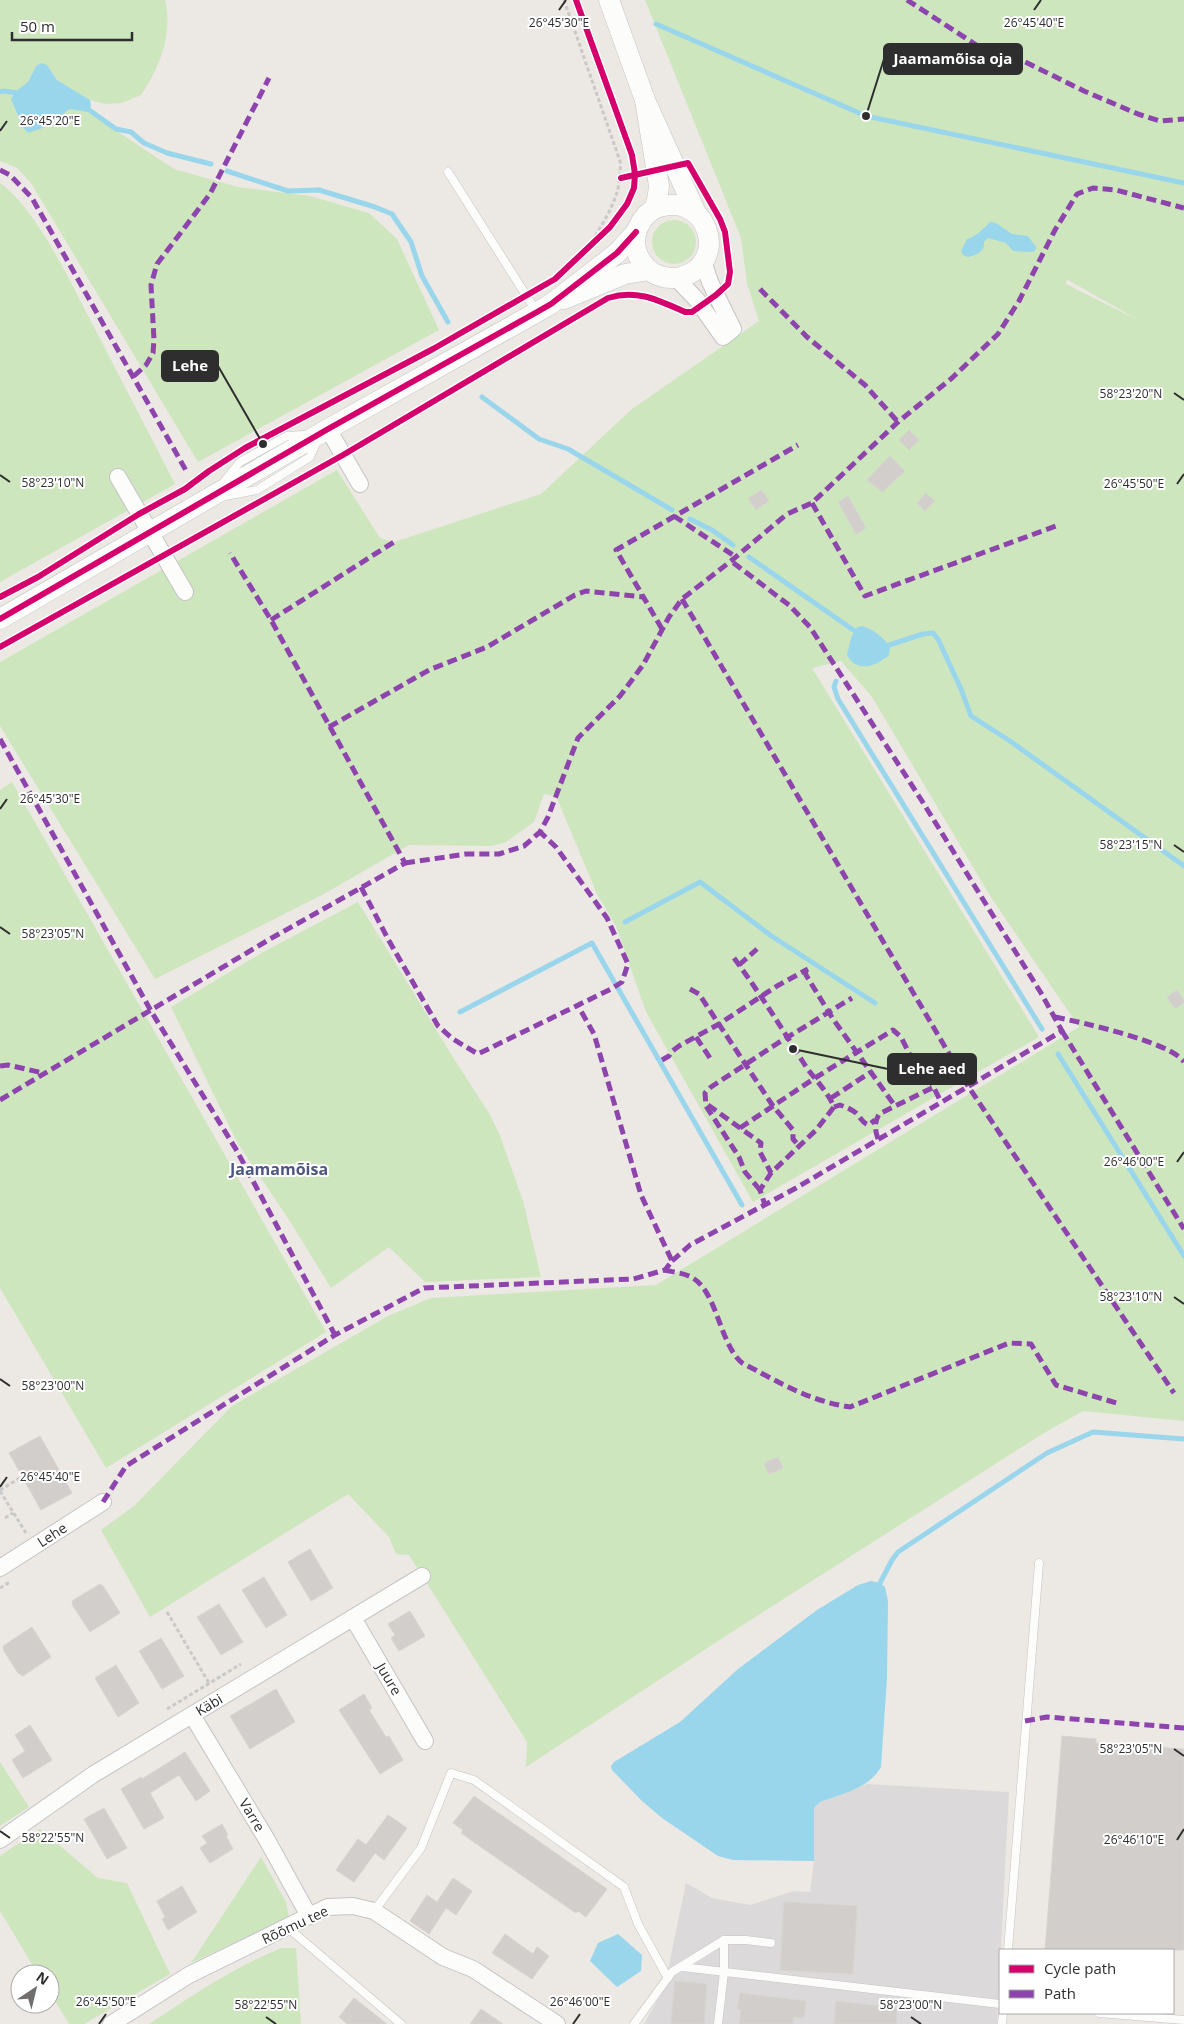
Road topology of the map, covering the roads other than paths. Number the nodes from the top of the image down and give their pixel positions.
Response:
1 (609, 0) edge
2 (645, 100) junction
3 (448, 172) dead end
4 (654, 209) junction
5 (696, 213) junction
6 (636, 232) junction
7 (703, 261) junction
8 (649, 270) junction
9 (676, 278) junction
10 (544, 308) junction
11 (324, 432) junction
12 (118, 477) dead end
13 (360, 484) dead end
14 (150, 533) junction
15 (185, 592) dead end
16 (0, 619) edge
17 (103, 1502) dead end
18 (1039, 1563) dead end
19 (0, 1568) edge
20 (422, 1576) dead end
21 (353, 1618) junction
22 (192, 1715) junction
23 (425, 1740) dead end
24 (0, 1840) edge
25 (374, 1911) junction
26 (309, 1916) junction
27 (287, 1928) junction
28 (724, 1940) junction
29 (771, 1943) dead end
30 (1008, 1949) edge
31 (682, 1968) junction
32 (724, 1972) junction
33 (668, 1978) junction
34 (999, 2004) edge
35 (1107, 2014) edge
36 (1184, 2020) edge
37 (1173, 2022) edge
38 (111, 2024) edge
39 (401, 2024) edge
40 (557, 2024) edge
41 (634, 2024) edge
42 (718, 2024) edge

1 - 2 street
2 - 4 street
2 - 5 street
3 - 10 lane
4 - 5 street
4 - 6 street
5 - 7 street
6 - 8 street
6 - 10 street
7 - 9 street
7 - 9 street
8 - 9 street
8 - 10 street
10 - 11 street
11 - 13 street
11 - 14 street
12 - 14 street
14 - 15 street
14 - 16 street
17 - 19 street, Lehe
18 - 30 lane
20 - 21 street, Käbi
21 - 22 street, Käbi
21 - 23 street, Juure
22 - 24 street, Käbi
22 - 26 street, Varre
25 - 26 street, Rõõmu tee
25 - 33 lane
25 - 40 street, Rõõmu tee
26 - 27 street, Rõõmu tee
27 - 38 street, Rõõmu tee
27 - 39 lane
28 - 29 lane
28 - 31 lane
28 - 32 lane
31 - 32 lane
31 - 33 lane
32 - 34 lane
32 - 42 lane
33 - 41 lane
35 - 37 lane
36 - 37 lane

